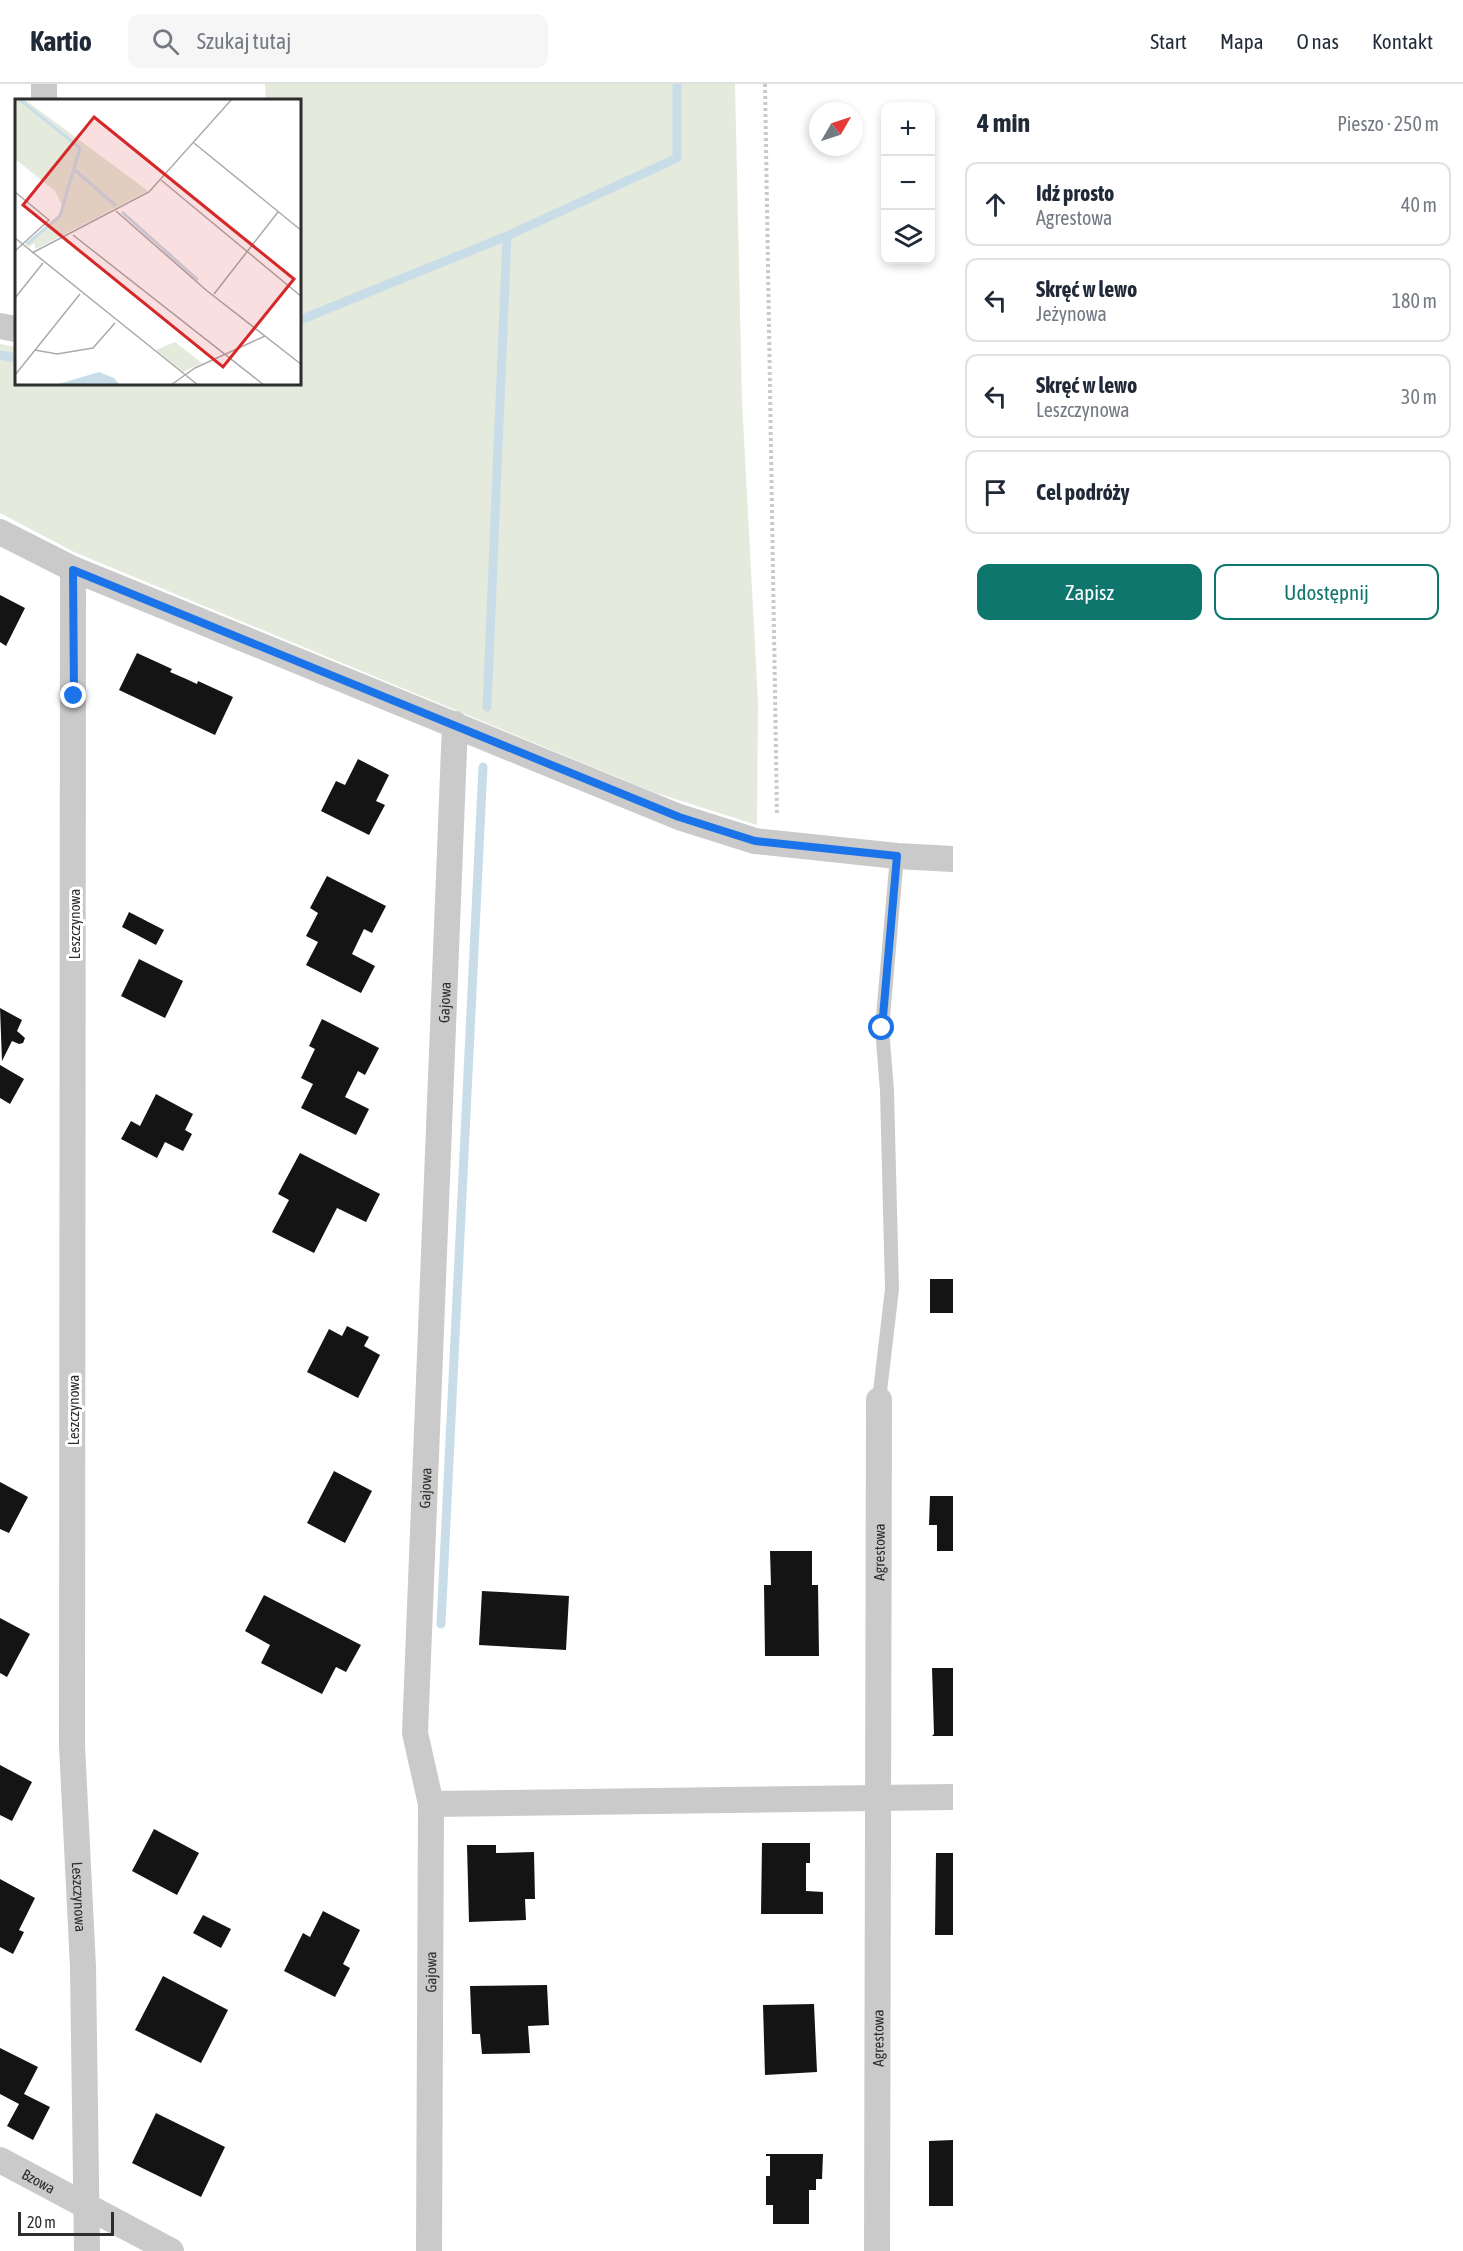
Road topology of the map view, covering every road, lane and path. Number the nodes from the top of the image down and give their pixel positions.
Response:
1 (765, 84) edge
2 (0, 327) edge
3 (15, 329) edge
4 (0, 532) edge
5 (73, 570) junction
6 (455, 724) junction
7 (777, 842) junction
8 (897, 856) junction
9 (953, 859) edge
10 (879, 1400) joint
11 (953, 1797) edge
12 (877, 1799) junction
13 (431, 1804) junction
14 (0, 2160) edge
15 (86, 2207) junction
16 (87, 2251) edge
17 (171, 2251) edge
18 (429, 2251) edge
19 (876, 2251) edge

1 - 7 path
2 - 3 street
4 - 5 street
5 - 6 street
5 - 15 street, Leszczynowa
6 - 7 street
6 - 13 street, Gajowa
7 - 8 street
8 - 9 street
8 - 10 lane, Agrestowa
10 - 12 street, Agrestowa
11 - 12 street
12 - 13 street
12 - 19 street, Agrestowa
13 - 18 street, Gajowa
14 - 15 street, Bzowa
15 - 16 street, Leszczynowa
15 - 17 street, Bzowa

